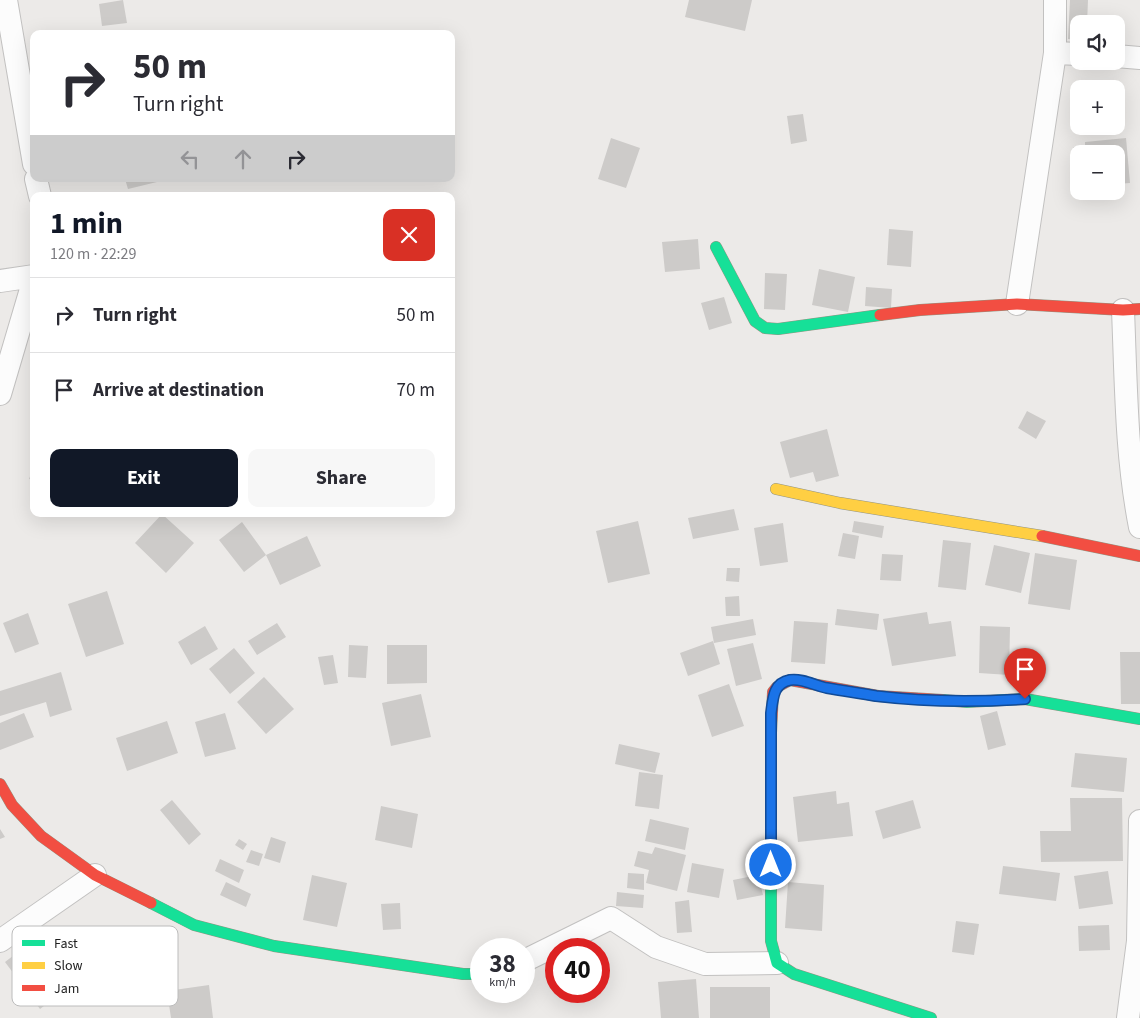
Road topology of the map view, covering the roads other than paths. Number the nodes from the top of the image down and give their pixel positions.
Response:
1 (6, 0) edge
2 (1055, 0) edge
3 (5, 30) edge
4 (1055, 53) junction
5 (1070, 54) edge
6 (1125, 57) edge
7 (1140, 58) edge
8 (30, 146) edge
9 (716, 247) dead end
10 (30, 278) edge
11 (0, 281) edge
12 (30, 292) edge
13 (1017, 304) junction
14 (1131, 310) edge
15 (0, 394) edge
16 (776, 489) dead end
17 (1140, 526) edge
18 (1140, 556) edge
19 (1140, 719) edge
20 (0, 784) edge
21 (1140, 821) edge
22 (95, 875) junction
23 (22, 926) edge
24 (12, 933) edge
25 (0, 941) edge
26 (535, 956) edge
27 (777, 963) junction
28 (470, 974) edge
29 (931, 1018) edge
30 (1128, 1018) edge

1 - 3 street
2 - 4 street
3 - 8 street
4 - 5 street
4 - 13 street
6 - 7 street
9 - 13 street
10 - 11 street
12 - 15 street
13 - 14 street
14 - 17 street
16 - 18 street
19 - 27 street
20 - 22 street
21 - 30 street
22 - 23 street
22 - 28 street
24 - 25 street
26 - 27 street
27 - 29 street

